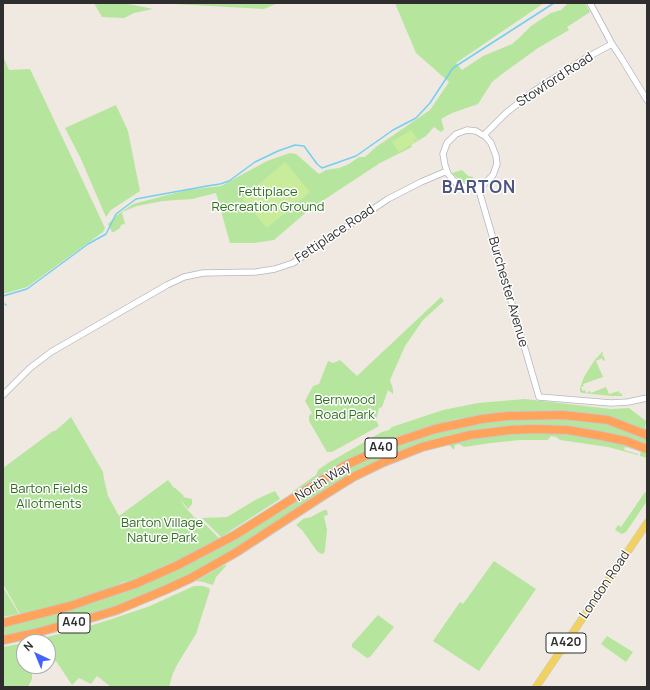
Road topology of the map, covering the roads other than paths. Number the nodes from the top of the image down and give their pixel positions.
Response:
1 (590, 3) edge
2 (612, 44) junction
3 (647, 100) edge
4 (484, 135) junction
5 (447, 171) junction
6 (478, 187) junction
7 (3, 395) edge
8 (647, 398) edge
9 (647, 434) edge
10 (647, 449) edge
11 (647, 523) edge
12 (3, 623) edge
13 (3, 640) edge
14 (536, 687) edge

1 - 2 street
2 - 3 street
2 - 4 street, Stowford Road
4 - 5 street
4 - 6 street
5 - 6 street
5 - 7 street, Fettiplace Road
6 - 8 street, Burchester Avenue
9 - 12 highway, North Way / A40
10 - 13 highway, North Way / A40
11 - 14 main road, London Road / A420

